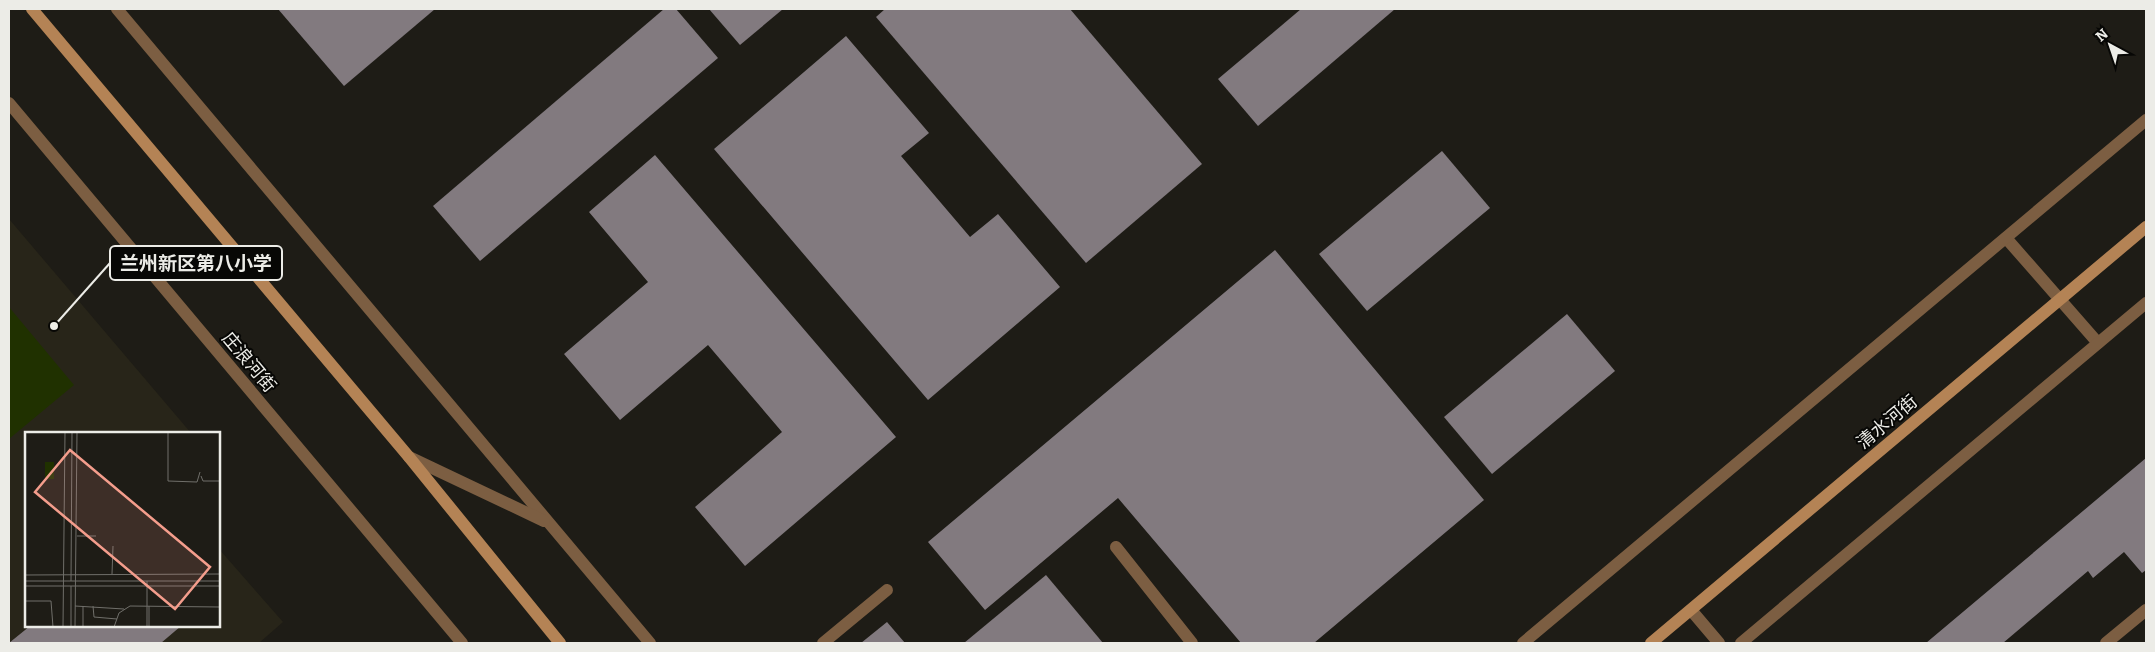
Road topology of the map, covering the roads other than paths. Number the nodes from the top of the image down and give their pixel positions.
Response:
1 (32, 9) edge
2 (117, 9) edge
3 (9, 103) edge
4 (2146, 120) edge
5 (2146, 227) edge
6 (2006, 238) junction
7 (2060, 300) junction
8 (2146, 303) edge
9 (2098, 344) junction
10 (409, 457) junction
11 (549, 523) junction
12 (1116, 547) dead end
13 (887, 590) dead end
14 (1691, 610) junction
15 (2146, 610) edge
16 (462, 643) edge
17 (560, 643) edge
18 (650, 643) edge
19 (823, 643) edge
20 (1192, 643) edge
21 (1523, 643) edge
22 (1651, 643) edge
23 (1719, 643) edge
24 (1741, 643) edge
25 (2106, 643) edge

1 - 10 street
2 - 11 street
3 - 16 street, 庄浪河街
4 - 6 street
5 - 7 street, 清水河街
6 - 7 street
6 - 21 street
7 - 9 street
7 - 14 street, 清水河街
8 - 9 street
9 - 24 street
10 - 11 street
10 - 17 street
11 - 18 street
12 - 20 street
13 - 19 street
14 - 22 street, 清水河街
14 - 23 street
15 - 25 street

